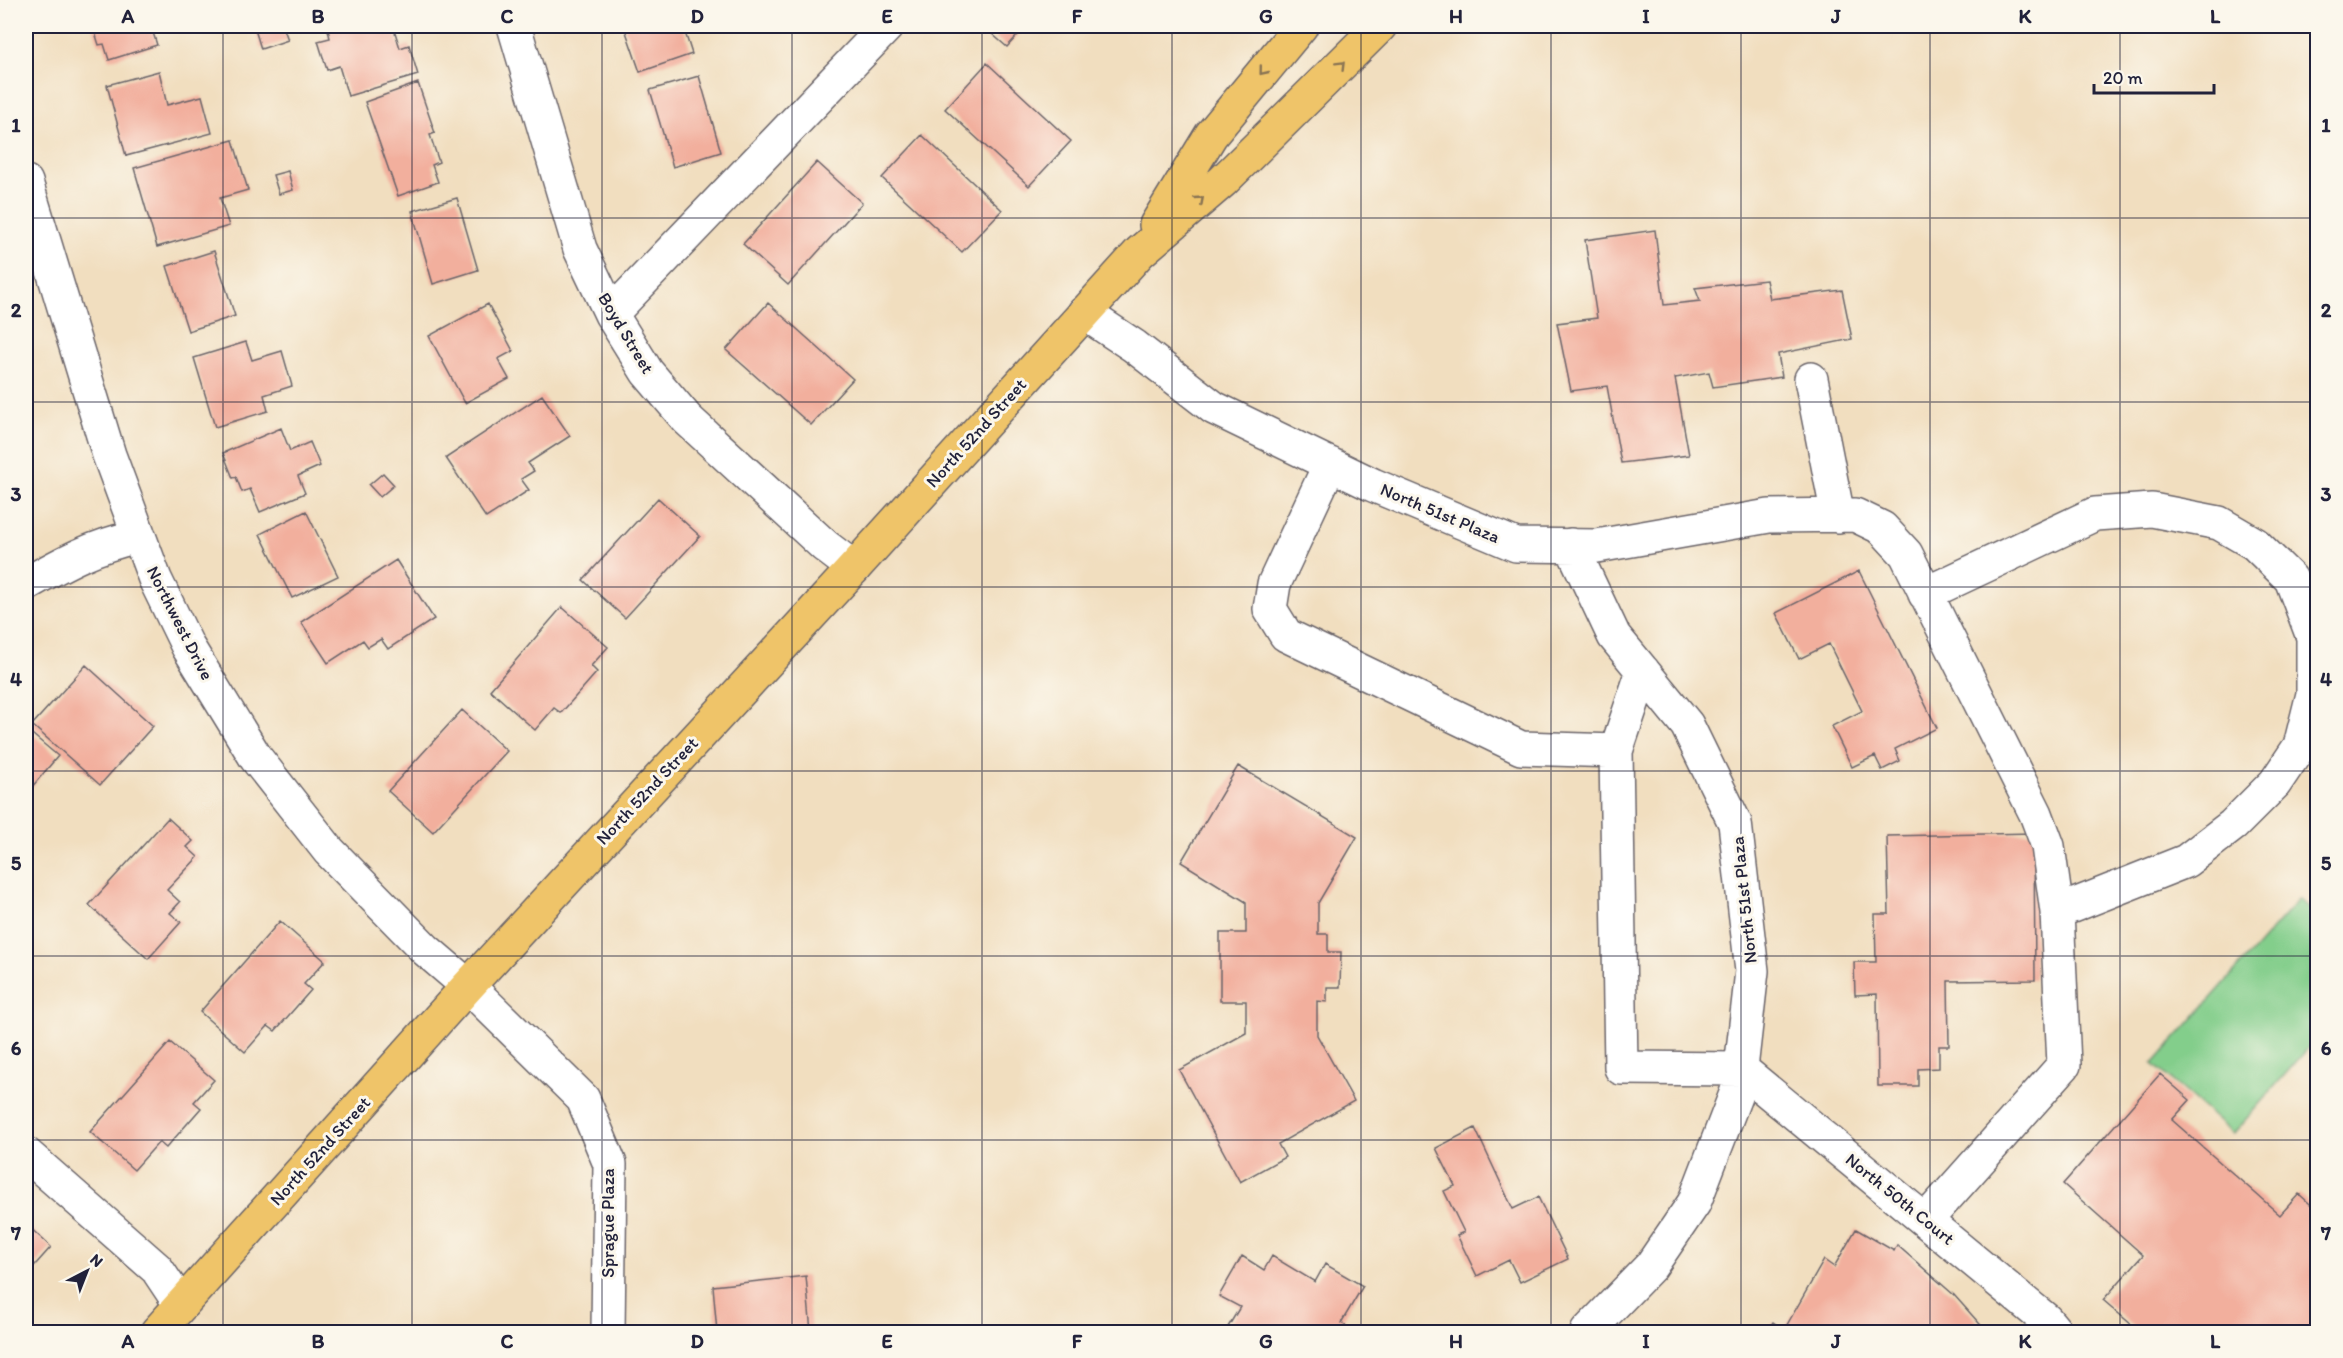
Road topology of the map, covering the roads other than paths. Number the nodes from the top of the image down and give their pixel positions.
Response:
1 (514, 26) edge
2 (887, 26) edge
3 (1300, 26) edge
4 (1380, 26) edge
5 (26, 182) edge
6 (1140, 252) junction
7 (1084, 313) junction
8 (611, 314) junction
9 (1811, 379) dead end
10 (1330, 464) junction
11 (1838, 516) junction
12 (138, 536) junction
13 (1571, 545) junction
14 (854, 568) junction
15 (26, 584) edge
16 (1925, 594) junction
17 (1643, 671) junction
18 (1616, 750) junction
19 (2057, 912) junction
20 (468, 986) junction
21 (1741, 1069) junction
22 (26, 1154) edge
23 (1926, 1220) junction
24 (181, 1305) junction
25 (157, 1332) edge
26 (608, 1332) edge
27 (1587, 1332) edge
28 (2056, 1332) edge

1 - 8 street, Boyd Street
2 - 8 street
3 -> 6 main road, North 52nd Street
6 -> 4 main road, North 52nd Street
5 - 12 street, Northwest Drive
6 - 7 main road, North 52nd Street
7 - 10 street, North 51st Plaza
7 - 14 main road, North 52nd Street
8 - 14 street, Boyd Street
9 - 11 street
10 - 13 street, North 51st Plaza
10 - 18 street
11 - 13 street
11 - 16 street
12 - 15 street
12 - 20 street, Northwest Drive
13 - 17 street, North 51st Plaza
14 - 20 main road, North 52nd Street
16 - 19 street
16 - 19 street
17 - 18 street
17 - 21 street, North 51st Plaza
18 - 21 street
19 - 23 street
20 - 24 main road, North 52nd Street
20 - 26 street, Sprague Plaza
21 - 23 street, North 50th Court
21 - 27 street, North 51st Plaza
22 - 24 street
23 - 28 street, North 50th Court
24 - 25 main road, North 52nd Street

